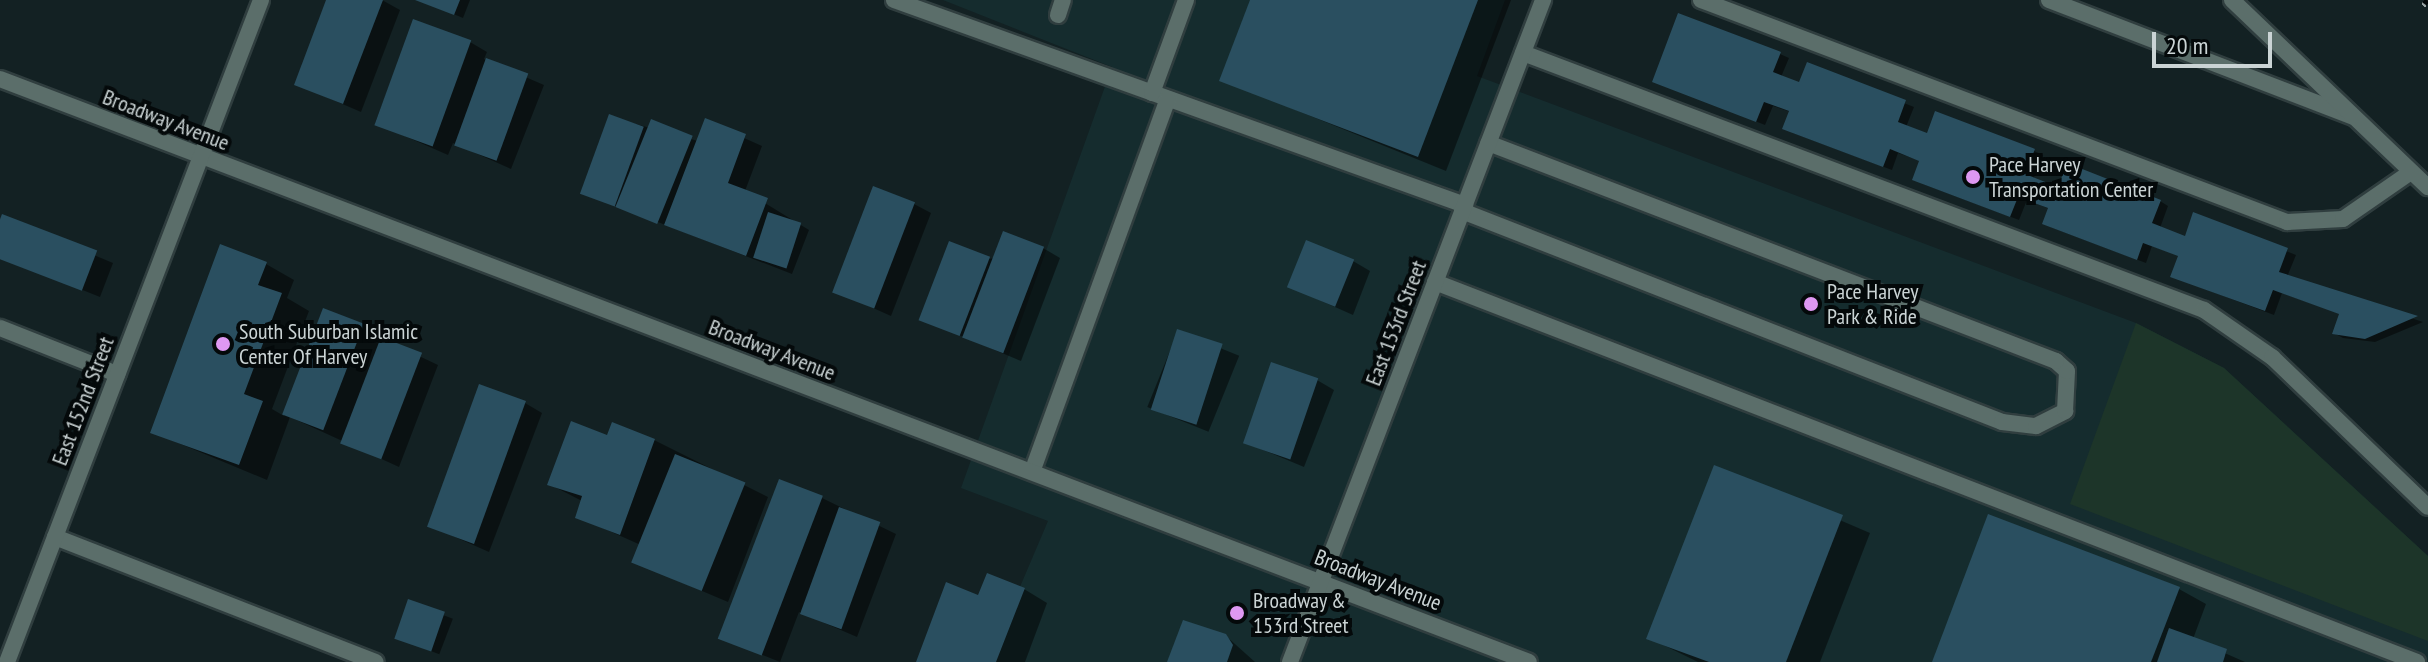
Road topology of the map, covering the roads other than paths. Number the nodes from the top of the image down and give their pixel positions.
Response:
1 (261, 0) edge
2 (894, 0) edge
3 (1186, 0) edge
4 (1543, 0) edge
5 (1701, 0) edge
6 (2049, 0) edge
7 (2232, 0) edge
8 (1523, 53) junction
9 (0, 79) edge
10 (1160, 96) junction
11 (2358, 118) junction
12 (1488, 143) junction
13 (200, 157) junction
14 (2411, 172) junction
15 (2428, 187) edge
16 (1463, 208) junction
17 (1435, 282) junction
18 (0, 328) edge
19 (117, 374) junction
20 (1032, 472) junction
21 (2428, 507) edge
22 (55, 537) junction
23 (1321, 581) junction
24 (2375, 646) junction
25 (7, 662) edge
26 (375, 662) edge
27 (1290, 662) edge
28 (1529, 662) edge
29 (2369, 662) edge
30 (2417, 662) edge

1 - 13 street, East 152nd Street
2 - 10 street
3 - 10 street
4 - 8 street, East 153rd Street
5 - 14 street
6 - 11 street
7 - 11 street
8 - 12 street, East 153rd Street
8 - 21 street
9 - 13 street, Broadway Avenue
10 - 16 street
10 - 20 street
11 - 14 street
12 - 16 street, East 153rd Street
12 - 16 street
13 - 19 street, East 152nd Street
13 - 20 street, Broadway Avenue
14 - 15 street
16 - 17 street, East 153rd Street
17 - 23 street, East 153rd Street
17 - 24 street
18 - 19 street
19 - 22 street, East 152nd Street
20 - 23 street, Broadway Avenue
22 - 25 street, East 152nd Street
22 - 26 street
23 - 27 street, East 153rd Street
23 - 28 street, Broadway Avenue
24 - 29 street
24 - 30 street

